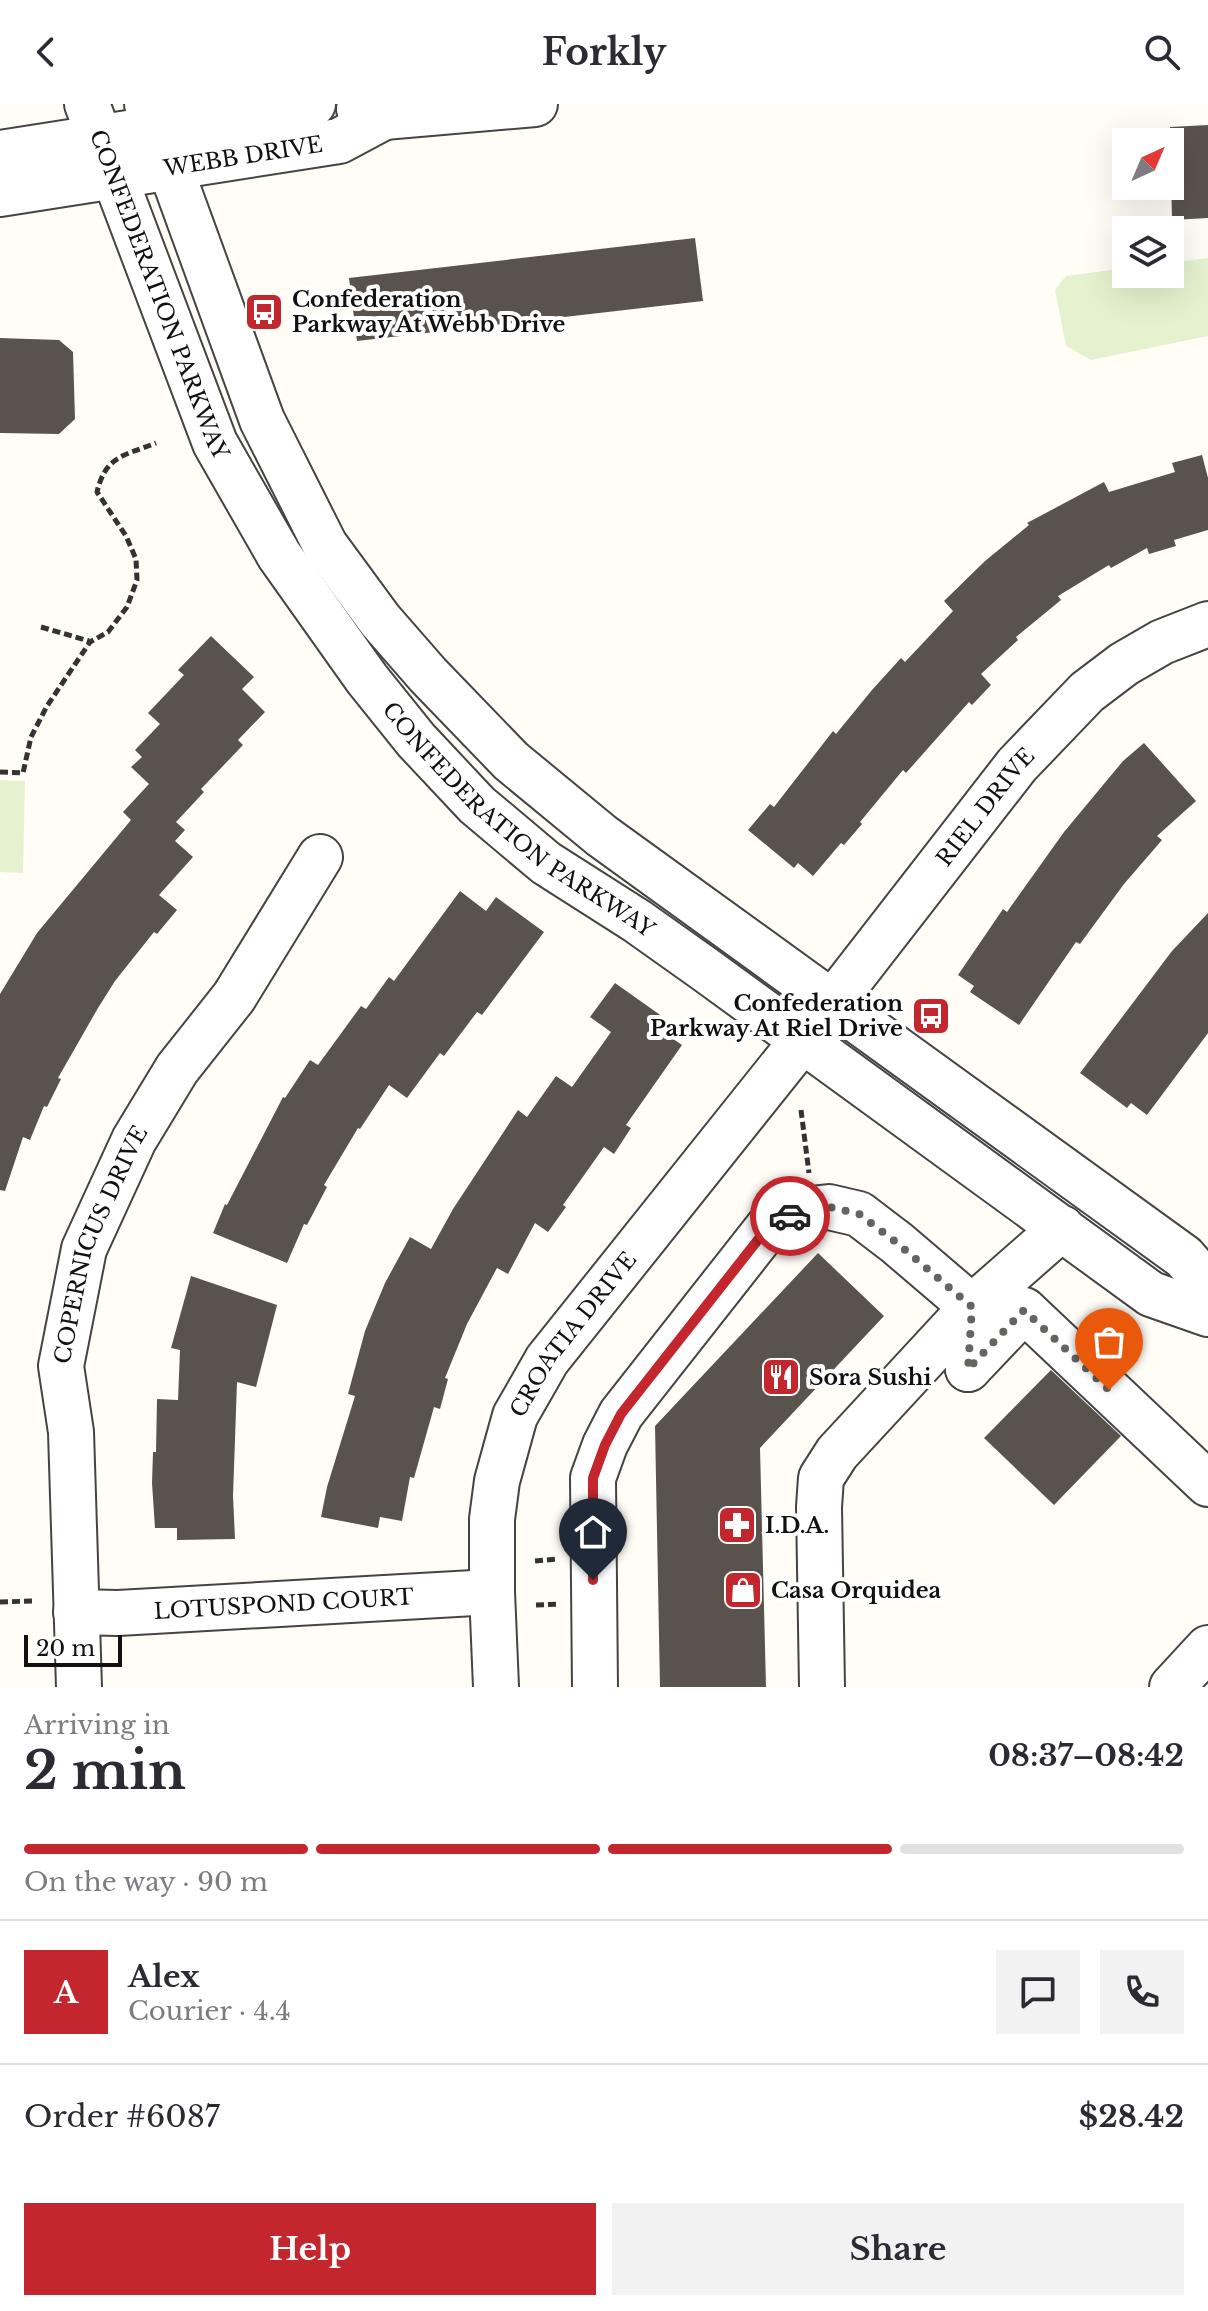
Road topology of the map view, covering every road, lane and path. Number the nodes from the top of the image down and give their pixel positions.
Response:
1 (313, 104) edge
2 (508, 105) edge
3 (365, 110) edge
4 (93, 121) edge
5 (158, 133) edge
6 (0, 153) edge
7 (114, 178) junction
8 (0, 194) edge
9 (156, 443) dead end
10 (1208, 624) edge
11 (41, 627) dead end
12 (90, 642) junction
13 (0, 772) edge
14 (320, 857) dead end
15 (833, 1002) junction
16 (804, 1040) junction
17 (801, 1110) dead end
18 (802, 1210) junction
19 (1062, 1228) junction
20 (1208, 1285) edge
21 (972, 1307) junction
22 (1208, 1314) edge
23 (1208, 1484) edge
24 (492, 1592) junction
25 (32, 1601) dead end
26 (0, 1602) edge
27 (76, 1612) junction
28 (1208, 1648) edge
29 (79, 1687) edge
30 (496, 1687) edge
31 (595, 1687) edge
32 (822, 1687) edge
33 (1172, 1687) edge

1 - 5 street, WEBB DRIVE
2 - 3 street, WEBB DRIVE
3 - 5 street, WEBB DRIVE
4 - 5 street, WEBB DRIVE
4 - 6 street, WEBB DRIVE
4 - 7 street, CONFEDERATION PARKWAY
5 - 7 street, WEBB DRIVE
5 - 15 street, CONFEDERATION PARKWAY
7 - 8 street, WEBB DRIVE
7 - 16 street, CONFEDERATION PARKWAY
9 - 12 path
10 - 15 street, RIEL DRIVE
11 - 12 path
12 - 13 path
14 - 27 street, COPERNICUS DRIVE
15 - 16 street, RIEL DRIVE
15 - 20 street, CONFEDERATION PARKWAY
16 - 19 street, CONFEDERATION PARKWAY
16 - 24 street, CROATIA DRIVE
17 - 18 path
18 - 21 street
18 - 31 street
19 - 21 street
19 - 22 street, CONFEDERATION PARKWAY
21 - 23 street
21 - 32 street
24 - 27 street, LOTUSPOND COURT
24 - 30 street, CROATIA DRIVE
25 - 26 path
27 - 29 street, COPERNICUS DRIVE
28 - 33 street

